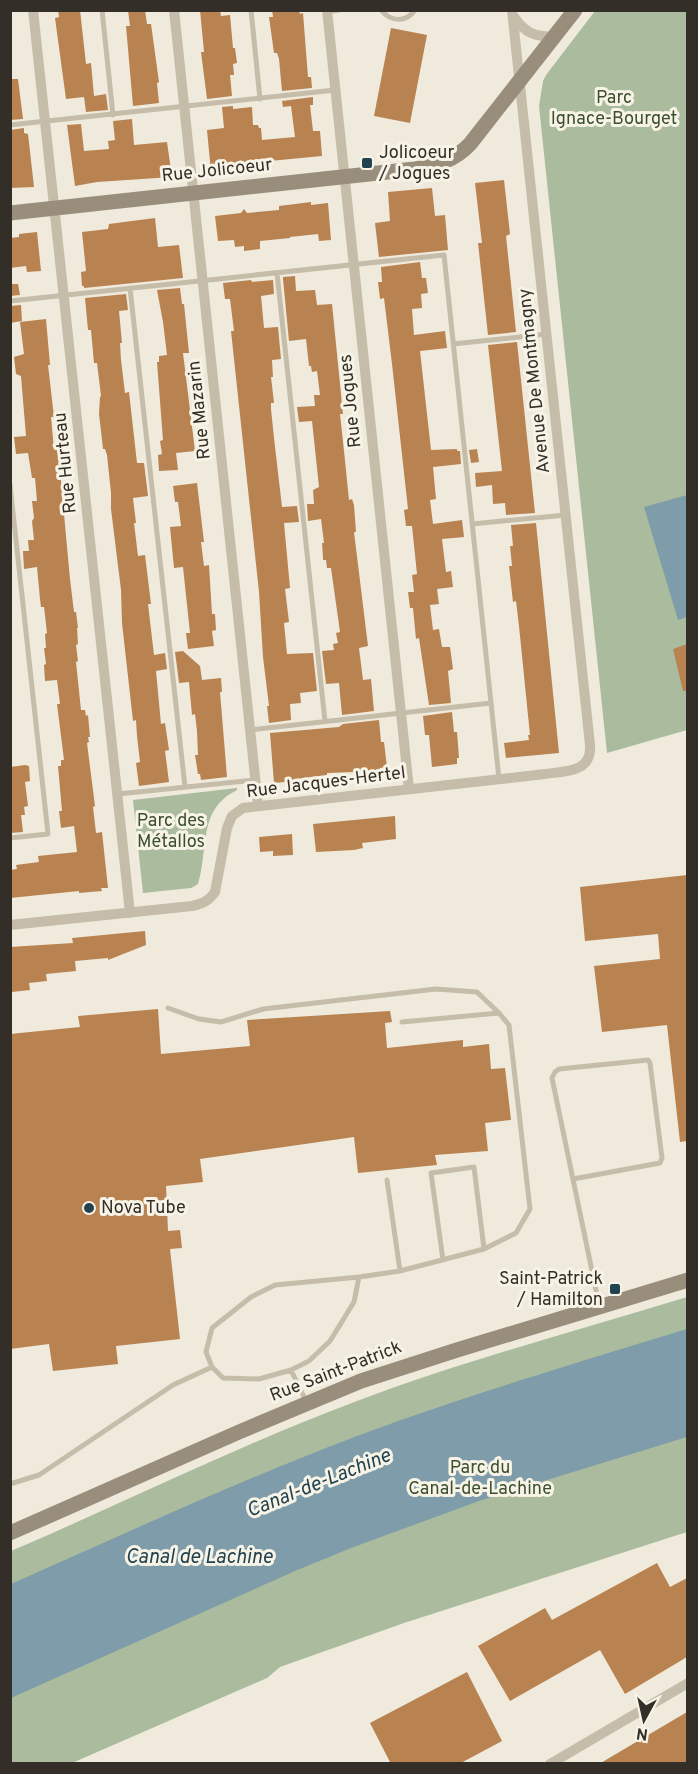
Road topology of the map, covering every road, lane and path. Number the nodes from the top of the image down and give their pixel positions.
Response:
1 (33, 10) edge
2 (102, 10) edge
3 (174, 10) edge
4 (251, 10) edge
5 (381, 10) edge
6 (416, 10) edge
7 (575, 10) edge
8 (331, 11) edge
9 (512, 12) edge
10 (554, 37) junction
11 (520, 82) junction
12 (335, 90) junction
13 (260, 99) junction
14 (184, 107) junction
15 (113, 115) junction
16 (45, 122) junction
17 (10, 125) edge
18 (344, 177) junction
19 (192, 193) junction
20 (55, 208) junction
21 (10, 213) edge
22 (353, 264) junction
23 (278, 273) junction
24 (202, 280) junction
25 (130, 288) junction
26 (64, 296) junction
27 (10, 301) edge
28 (547, 334) junction
29 (453, 344) junction
30 (10, 484) edge
31 (566, 515) junction
32 (472, 524) junction
33 (491, 703) junction
34 (400, 713) junction
35 (325, 721) junction
36 (250, 730) junction
37 (590, 746) joint
38 (499, 779) junction
39 (255, 780) junction
40 (185, 788) junction
41 (409, 789) junction
42 (118, 794) junction
43 (258, 805) junction
44 (10, 838) edge
45 (130, 913) junction
46 (10, 925) edge
47 (168, 1008) dead end
48 (499, 1013) junction
49 (402, 1022) dead end
50 (573, 1179) junction
51 (387, 1180) dead end
52 (484, 1249) junction
53 (443, 1260) junction
54 (400, 1270) junction
55 (359, 1277) junction
56 (687, 1280) edge
57 (602, 1305) junction
58 (212, 1367) junction
59 (291, 1370) junction
60 (307, 1403) junction
61 (10, 1484) edge
62 (10, 1533) edge
63 (687, 1683) edge
64 (550, 1764) edge

1 - 16 street, Rue Hurteau
2 - 15 lane
3 - 14 street, Rue Mazarin
4 - 13 lane
5 - 6 lane
7 - 10 main road, Rue Jolicoeur
8 - 12 street, Rue Jogues
9 - 10 street, Avenue De Montmagny
9 - 11 street, Avenue De Montmagny
10 - 11 main road, Rue Jolicoeur
11 - 18 main road, Rue Jolicoeur
11 - 28 street, Avenue De Montmagny
12 - 13 lane
12 - 18 street, Rue Jogues
13 - 14 lane
14 - 15 lane
14 - 19 street, Rue Mazarin
15 - 16 lane
16 - 17 lane
16 - 20 street, Rue Hurteau
18 - 19 main road, Rue Jolicoeur
18 - 22 street, Rue Jogues
19 - 20 main road, Rue Jolicoeur
19 - 24 street, Rue Mazarin
20 - 21 main road, Rue Jolicoeur
20 - 26 street, Rue Hurteau
22 - 23 lane
22 - 29 lane
22 - 34 street, Rue Jogues
23 - 24 lane
23 - 35 lane
24 - 25 lane
24 - 36 street, Rue Mazarin
25 - 26 lane
25 - 40 lane
26 - 27 lane
26 - 42 street, Rue Hurteau
28 - 29 lane
28 - 31 street, Avenue De Montmagny
29 - 32 lane
30 - 44 lane
31 - 32 lane
31 - 37 street, Avenue De Montmagny
32 - 33 lane
33 - 34 lane
33 - 38 lane
34 - 35 lane
34 - 41 street, Rue Jogues
35 - 36 lane
36 - 39 street, Rue Mazarin
37 - 38 street, Rue Jacques-Hertel
38 - 41 street, Rue Jacques-Hertel
39 - 40 lane
39 - 43 street, Rue Mazarin
40 - 42 lane
41 - 43 street, Rue Jacques-Hertel
42 - 45 street, Rue Hurteau
43 - 45 street, Rue Jacques-Hertel
45 - 46 street, Rue Jacques-Hertel
47 - 48 lane
48 - 49 lane
48 - 52 lane
50 - 50 lane
50 - 57 lane
51 - 54 lane
52 - 53 lane
52 - 53 lane
53 - 54 lane
54 - 55 lane
55 - 58 lane
55 - 59 lane
56 - 57 main road, Rue Saint-Patrick
57 - 60 main road, Rue Saint-Patrick
58 - 59 lane
58 - 61 lane
59 - 60 lane
60 - 62 main road, Rue Saint-Patrick
63 - 64 street

